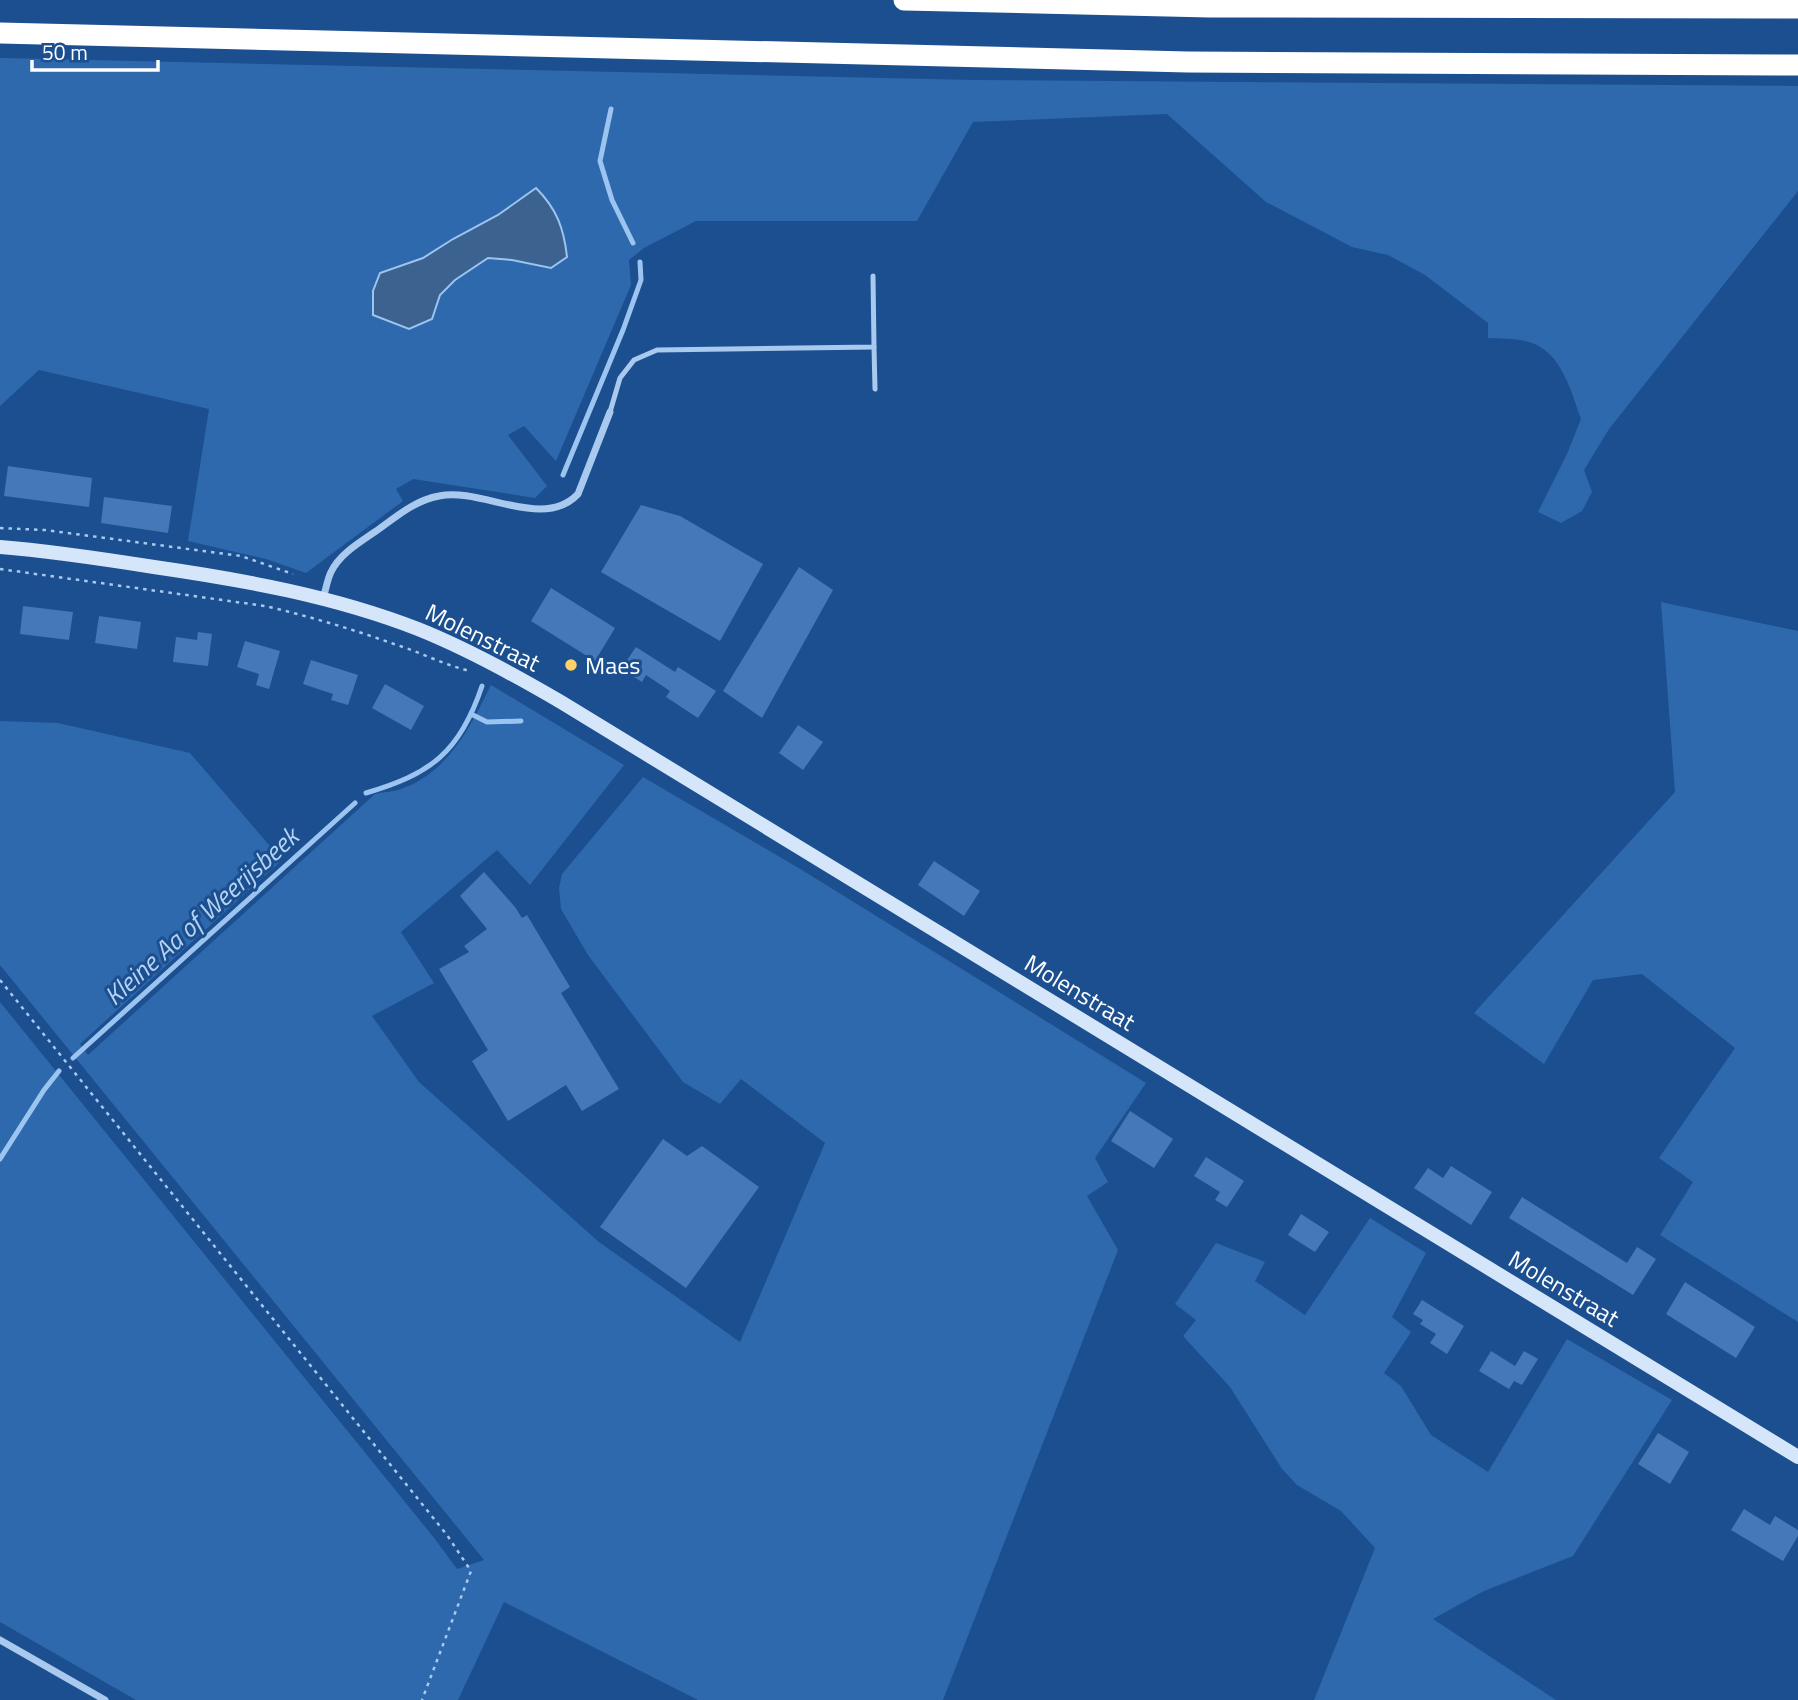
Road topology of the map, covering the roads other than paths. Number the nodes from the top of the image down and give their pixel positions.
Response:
1 (904, 0) edge
2 (1798, 8) edge
3 (0, 33) edge
4 (1798, 65) edge
5 (873, 276) dead end
6 (874, 347) junction
7 (875, 389) dead end
8 (610, 412) joint
9 (0, 547) edge
10 (323, 598) junction
11 (1798, 1457) edge
12 (0, 1640) edge
13 (105, 1700) edge

1 - 2 highway
3 - 4 highway
5 - 6 lane
6 - 7 lane
6 - 8 lane
8 - 10 street
9 - 10 main road, Molenstraat
10 - 11 main road, Molenstraat
12 - 13 street

